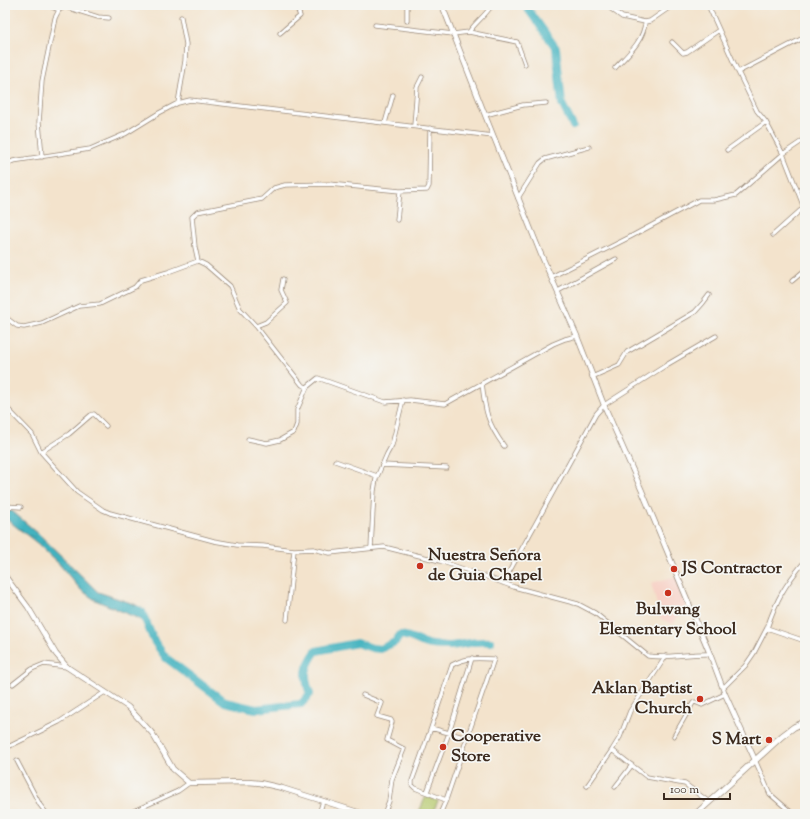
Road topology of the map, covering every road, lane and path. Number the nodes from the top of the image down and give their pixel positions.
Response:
1 (47, 5) edge
2 (285, 5) edge
3 (407, 5) edge
4 (442, 5) edge
5 (492, 5) edge
6 (606, 5) edge
7 (673, 5) edge
8 (708, 5) edge
9 (67, 6) edge
10 (59, 10) junction
11 (182, 17) dead end
12 (109, 18) dead end
13 (407, 21) dead end
14 (645, 22) junction
15 (375, 25) dead end
16 (719, 30) junction
17 (469, 32) junction
18 (280, 33) dead end
19 (453, 34) junction
20 (805, 37) edge
21 (672, 42) dead end
22 (525, 64) dead end
23 (615, 68) dead end
24 (738, 72) junction
25 (422, 76) dead end
26 (393, 95) dead end
27 (178, 103) junction
28 (546, 104) dead end
29 (485, 115) junction
30 (766, 122) junction
31 (385, 123) junction
32 (414, 126) junction
33 (430, 128) junction
34 (493, 136) junction
35 (805, 139) edge
36 (588, 147) dead end
37 (727, 150) dead end
38 (783, 154) junction
39 (42, 157) junction
40 (5, 165) edge
41 (400, 191) junction
42 (518, 198) junction
43 (804, 209) edge
44 (397, 220) dead end
45 (773, 235) dead end
46 (616, 259) dead end
47 (198, 261) junction
48 (805, 270) edge
49 (551, 277) junction
50 (283, 279) dead end
51 (792, 281) dead end
52 (558, 291) junction
53 (709, 295) dead end
54 (5, 317) edge
55 (256, 326) junction
56 (577, 336) junction
57 (716, 336) dead end
58 (592, 377) junction
59 (482, 382) junction
60 (307, 387) junction
61 (403, 400) junction
62 (604, 405) junction
63 (5, 406) edge
64 (106, 426) dead end
65 (248, 438) dead end
66 (504, 446) dead end
67 (41, 452) junction
68 (335, 462) dead end
69 (382, 465) junction
70 (447, 468) dead end
71 (378, 476) junction
72 (5, 506) edge
73 (21, 507) dead end
74 (371, 548) junction
75 (294, 550) junction
76 (805, 561) edge
77 (5, 576) edge
78 (503, 583) junction
79 (287, 620) dead end
80 (767, 628) junction
81 (805, 641) edge
82 (710, 654) junction
83 (666, 656) junction
84 (472, 658) junction
85 (67, 667) junction
86 (13, 684) dead end
87 (723, 688) junction
88 (105, 692) junction
89 (725, 694) junction
90 (363, 695) dead end
91 (805, 722) edge
92 (432, 728) junction
93 (449, 732) junction
94 (674, 736) dead end
95 (467, 738) junction
96 (10, 746) dead end
97 (612, 750) junction
98 (755, 760) junction
99 (17, 761) dead end
100 (632, 765) junction
101 (189, 783) junction
102 (587, 786) dead end
103 (614, 786) dead end
104 (427, 792) junction
105 (446, 800) junction
106 (323, 801) junction
107 (709, 802) junction
108 (47, 814) edge
109 (127, 814) edge
110 (319, 814) edge
111 (364, 814) edge
112 (384, 814) edge
113 (440, 814) edge
114 (696, 814) edge
115 (793, 814) edge

1 - 10 street
2 - 18 street
3 - 13 street
4 - 19 street
5 - 17 street
6 - 14 street
7 - 14 street
8 - 16 street
9 - 10 street
9 - 12 street
10 - 39 street
11 - 27 street
14 - 23 street
15 - 19 street
16 - 21 street
16 - 24 street
17 - 19 street
17 - 22 street
19 - 29 street
20 - 24 street
24 - 30 street
25 - 32 street
26 - 31 street
27 - 31 street
27 - 39 street
28 - 29 street
29 - 34 street
30 - 37 street
30 - 38 street
31 - 32 street
32 - 33 street
33 - 34 street
33 - 41 street
34 - 42 street
35 - 38 street
36 - 42 street
38 - 43 street
38 - 49 street
39 - 40 street
41 - 44 street
41 - 47 street
42 - 49 street
43 - 45 street
46 - 52 street
47 - 54 street
47 - 55 street
48 - 51 street
49 - 52 street
50 - 55 street
52 - 56 street
53 - 58 street
55 - 60 street
56 - 58 street
56 - 59 street
57 - 62 street
58 - 62 street
59 - 61 street
59 - 66 street
60 - 61 street
60 - 65 street
61 - 69 street
62 - 78 street
62 - 82 street
63 - 67 street
64 - 67 street
67 - 75 street
68 - 71 street
69 - 70 street
69 - 71 street
71 - 74 street
72 - 73 street
74 - 75 street
74 - 78 street
75 - 79 street
76 - 80 street
77 - 85 street
78 - 83 street
80 - 81 street
80 - 87 street
82 - 83 street
82 - 87 street
83 - 97 street
84 - 92 street
84 - 93 street
84 - 95 street
85 - 86 street
85 - 88 street
87 - 89 street
88 - 96 street
88 - 101 street
89 - 94 street
89 - 98 street
90 - 112 street
91 - 98 main road
92 - 93 street
92 - 104 street
93 - 95 street
93 - 104 street
95 - 105 street
97 - 100 street
97 - 102 street
98 - 107 main road
98 - 115 street
99 - 108 street
100 - 103 street
100 - 107 street
101 - 106 street
101 - 109 street
104 - 105 street
105 - 113 street
106 - 110 street
106 - 111 street
107 - 114 main road

